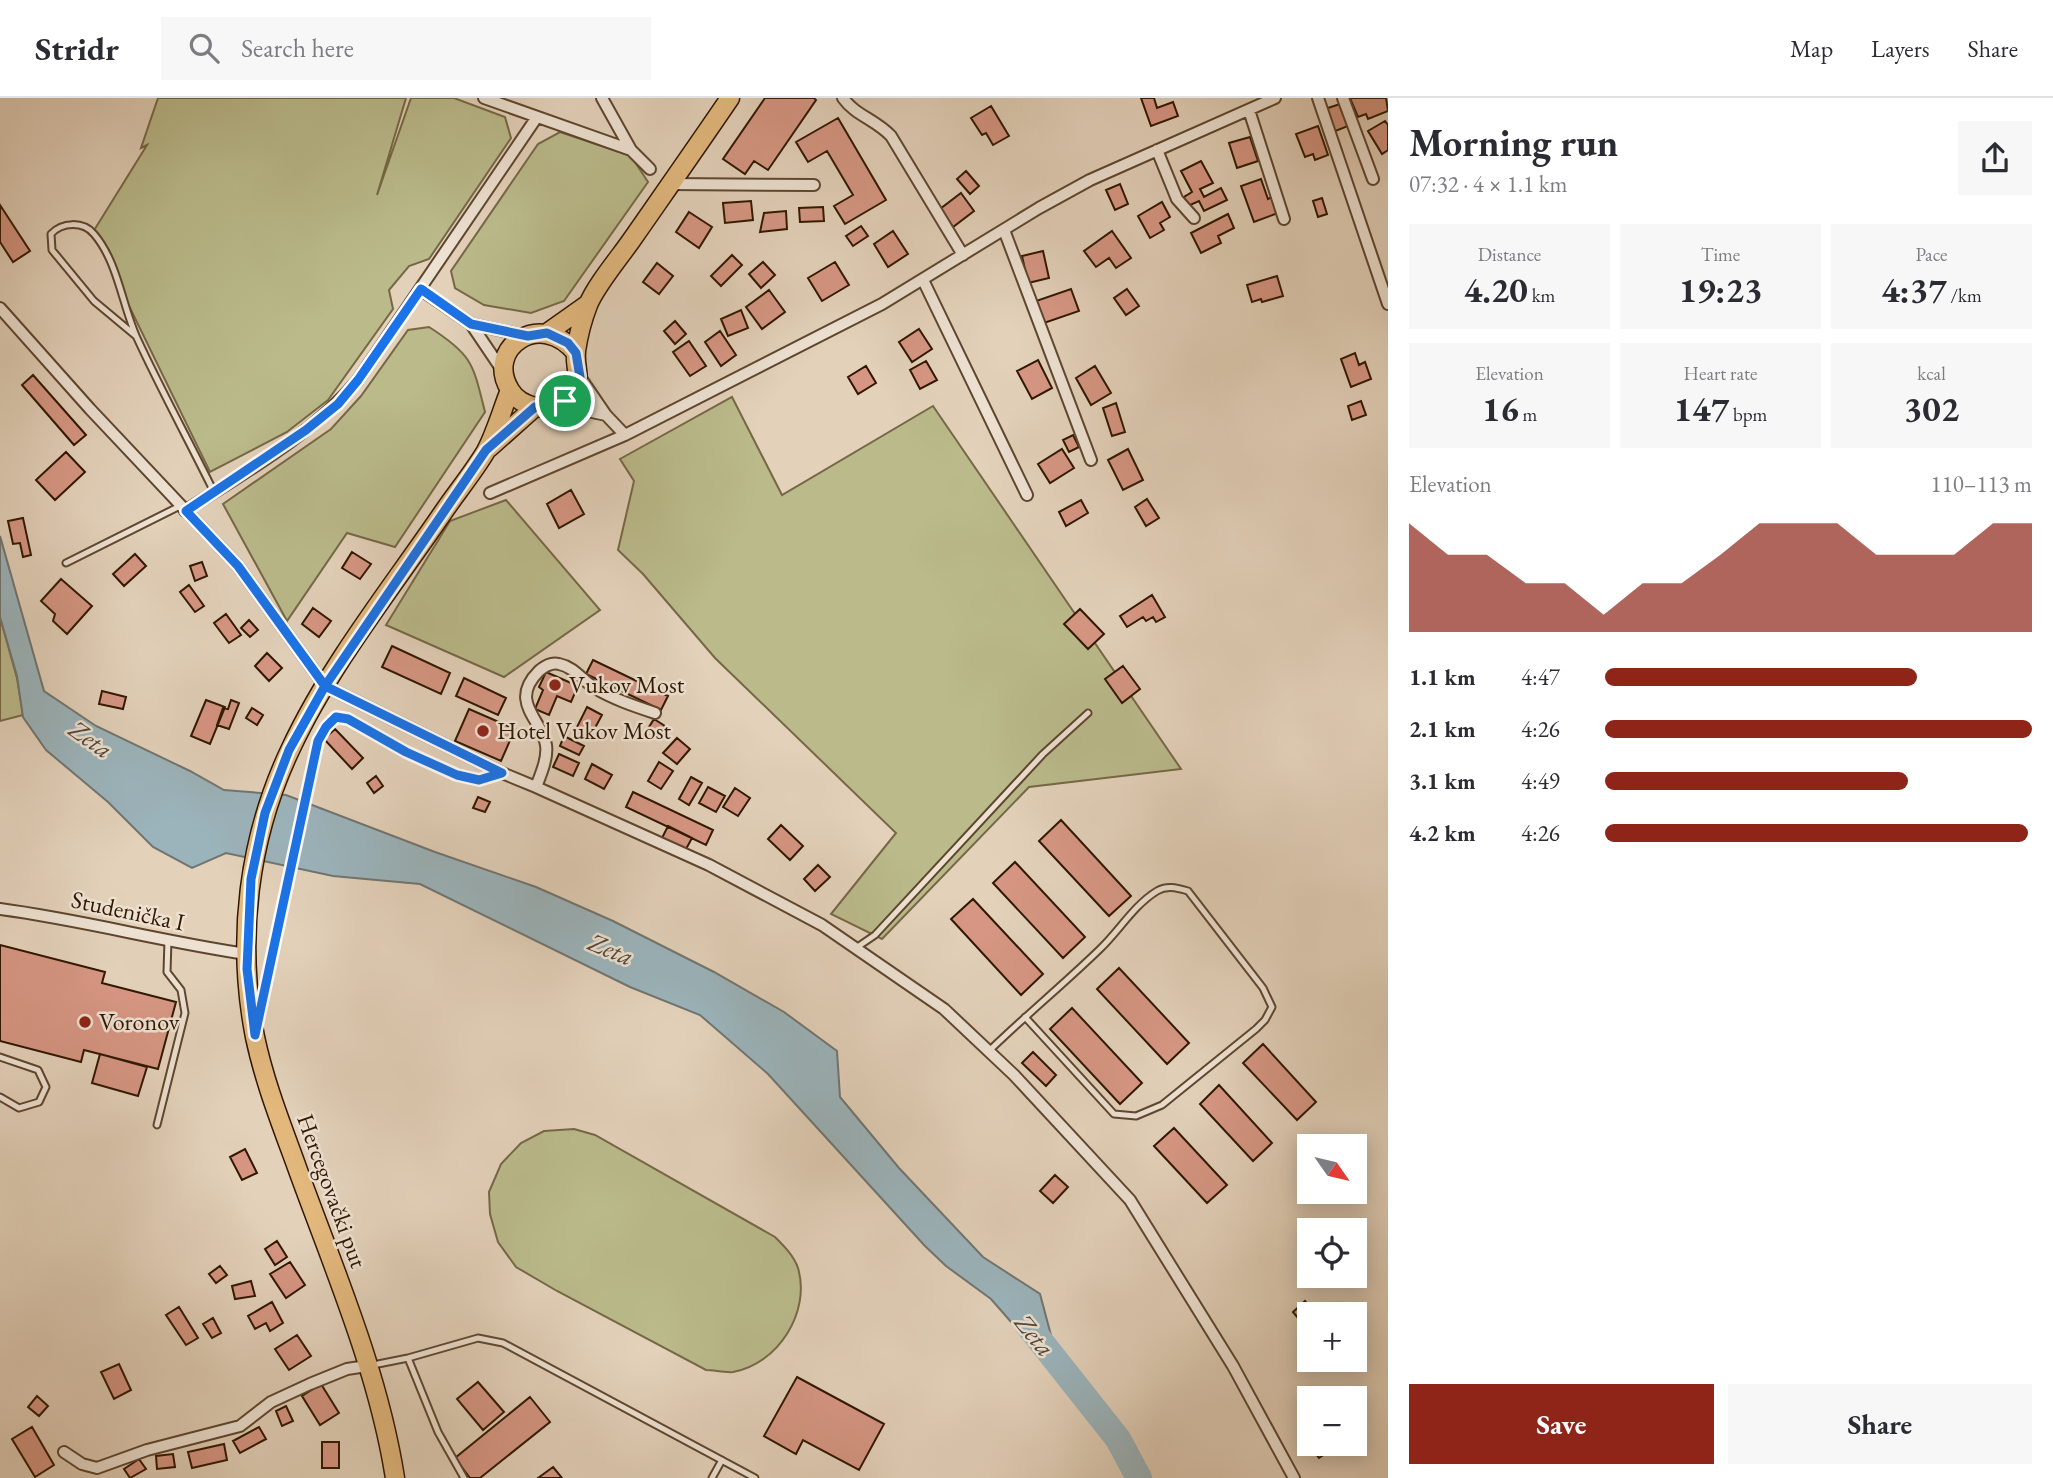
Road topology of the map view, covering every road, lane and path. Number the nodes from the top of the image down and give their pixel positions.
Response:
1 (484, 98) edge
2 (602, 98) edge
3 (730, 98) edge
4 (843, 98) edge
5 (1275, 98) edge
6 (1318, 98) edge
7 (1343, 98) edge
8 (1249, 110) junction
9 (537, 117) junction
10 (631, 150) junction
11 (1157, 150) junction
12 (650, 169) dead end
13 (1373, 179) dead end
14 (671, 184) junction
15 (814, 185) dead end
16 (1194, 218) dead end
17 (1284, 219) dead end
18 (1004, 230) junction
19 (964, 255) junction
20 (923, 280) junction
21 (421, 289) junction
22 (588, 304) junction
23 (1388, 304) edge
24 (0, 308) edge
25 (471, 324) junction
26 (547, 333) junction
27 (136, 336) junction
28 (528, 336) junction
29 (576, 353) junction
30 (502, 370) junction
31 (580, 377) junction
32 (510, 390) junction
33 (559, 405) junction
34 (535, 407) junction
35 (606, 415) junction
36 (625, 435) junction
37 (486, 450) junction
38 (1091, 460) dead end
39 (214, 492) junction
40 (490, 493) dead end
41 (1027, 495) dead end
42 (183, 508) junction
43 (66, 563) dead end
44 (325, 686) junction
45 (655, 713) dead end
46 (1088, 713) dead end
47 (502, 773) junction
48 (536, 787) junction
49 (0, 909) edge
50 (168, 940) junction
51 (856, 948) junction
52 (247, 954) junction
53 (1025, 1017) junction
54 (255, 1035) junction
55 (989, 1051) junction
56 (0, 1057) edge
57 (0, 1097) edge
58 (157, 1125) dead end
59 (408, 1358) junction
60 (367, 1366) junction
61 (64, 1451) dead end
62 (722, 1460) junction
63 (395, 1478) edge
64 (464, 1478) edge
65 (712, 1478) edge
66 (755, 1478) edge
67 (1294, 1478) edge

1 - 9 street
2 - 10 street
3 - 14 main road
4 - 19 street
5 - 8 street
6 - 23 street
7 - 13 street
8 - 11 street
8 - 17 street
9 - 10 street
9 - 21 street
10 - 12 street
11 - 16 street
11 - 18 street
14 - 15 street
14 - 22 main road
18 - 19 street
18 - 38 street
19 - 20 street
20 - 36 street
20 - 41 street
21 - 25 street
21 - 39 street
22 - 26 main road
22 - 29 main road
24 - 42 street
25 - 28 street
25 - 30 street
26 - 28 main road
26 - 29 main road
27 - 27 lane
27 - 39 lane
28 - 30 main road
29 - 31 main road
30 - 32 main road
31 - 33 main road
31 - 35 street
32 - 34 main road
32 - 37 main road
33 - 34 main road
33 - 35 street
34 - 37 main road
35 - 36 street
36 - 40 street
37 - 44 main road, Hercegovački put
39 - 42 street
42 - 43 lane
42 - 44 street
44 - 47 street
44 - 52 main road, Hercegovački put
45 - 48 street
46 - 51 lane
47 - 48 street
47 - 54 lane
48 - 51 street
49 - 50 street, Studenička I
50 - 52 street, Studenička I
50 - 58 lane
51 - 55 street
52 - 54 main road, Hercegovački put
53 - 53 lane
53 - 55 lane
54 - 60 main road, Hercegovački put
55 - 67 street
56 - 57 lane
59 - 60 lane
59 - 62 lane
59 - 64 lane
60 - 61 street
60 - 63 main road, Hercegovački put
62 - 65 lane
62 - 66 lane

